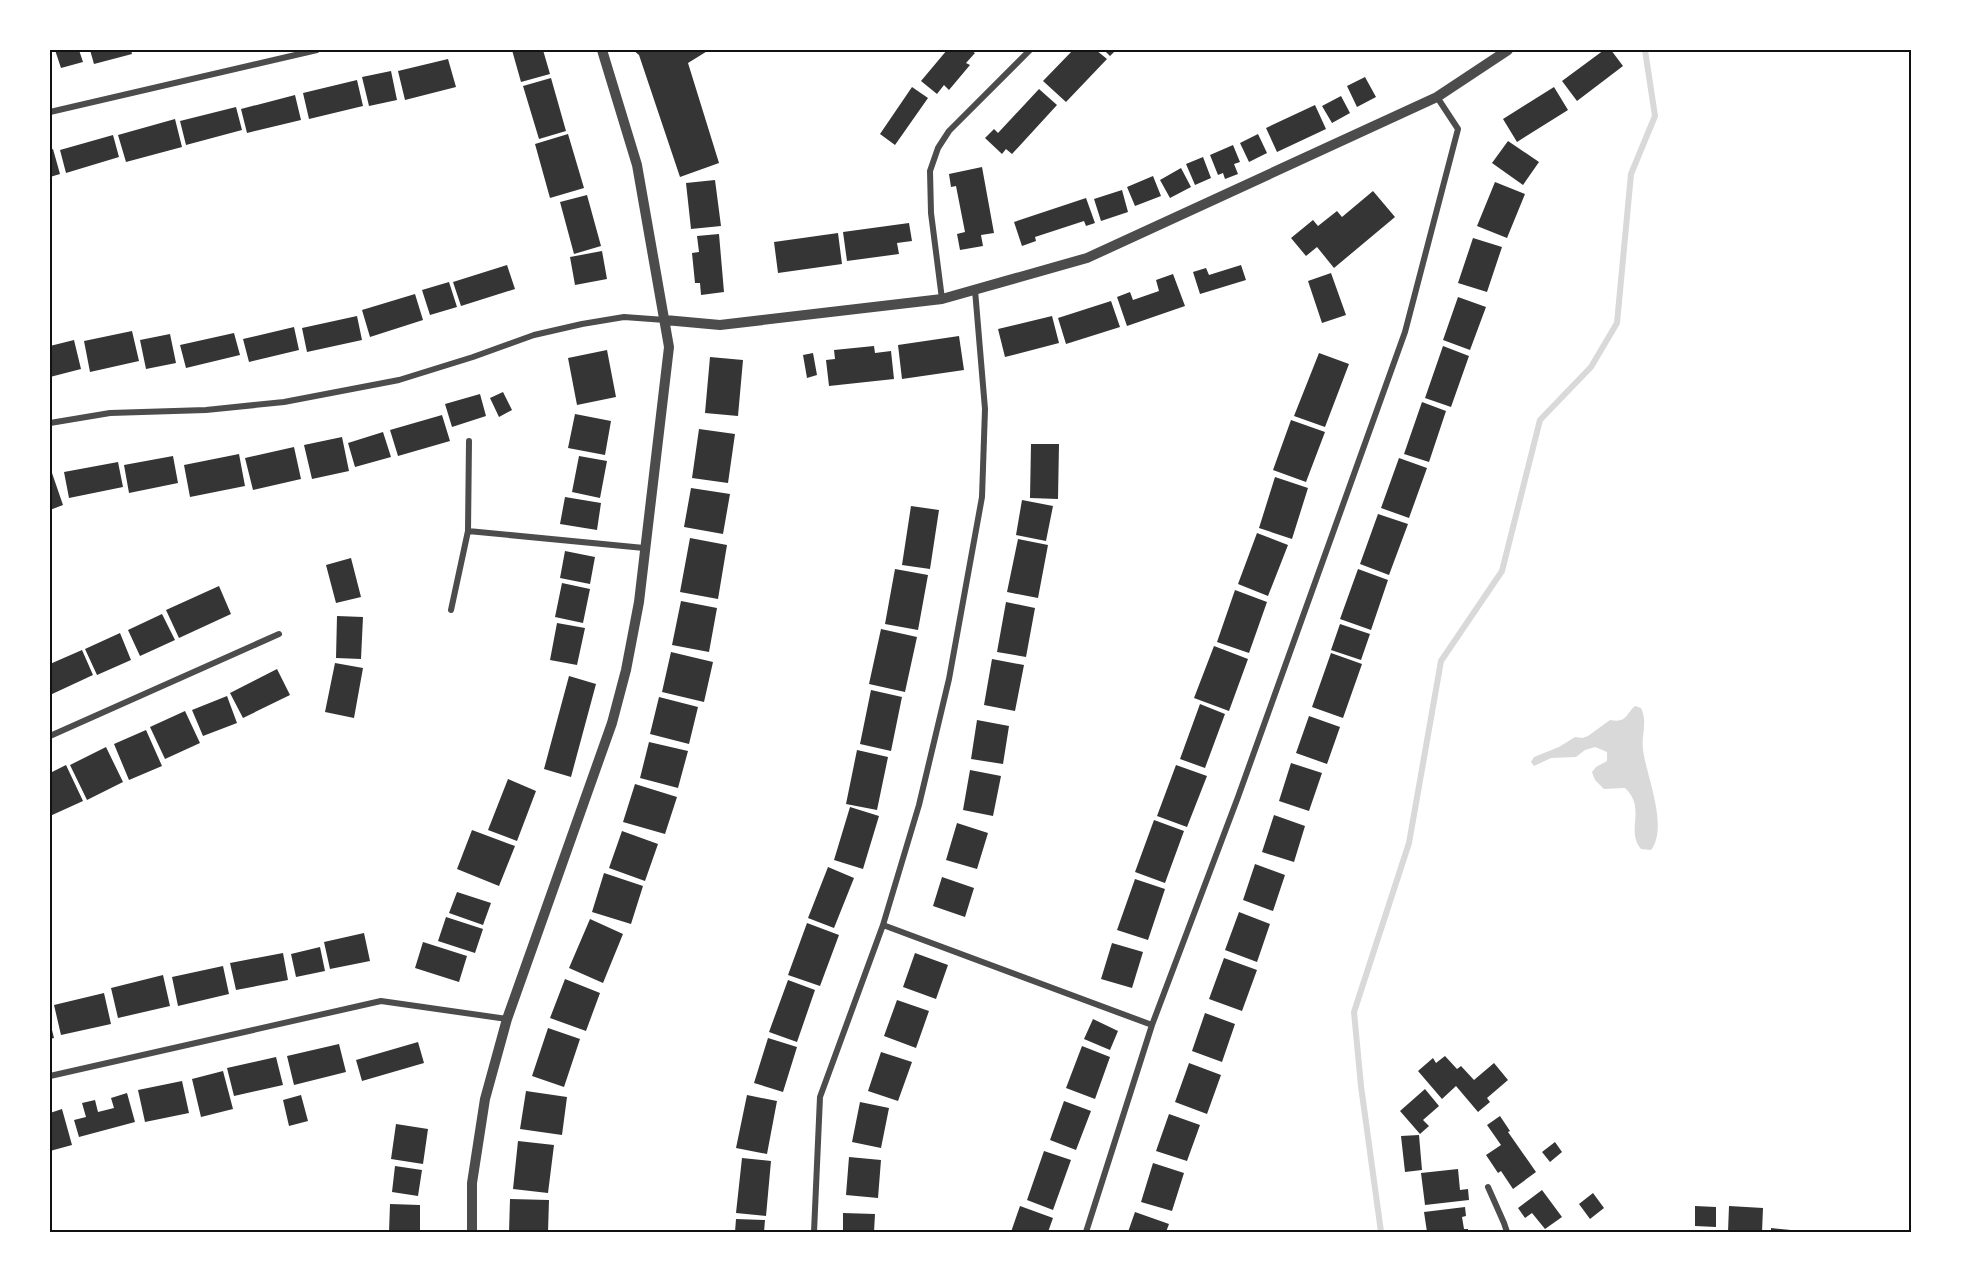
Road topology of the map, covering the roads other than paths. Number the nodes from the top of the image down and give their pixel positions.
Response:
1 (317, 50) edge
2 (602, 50) edge
3 (1030, 50) edge
4 (1508, 50) edge
5 (1437, 97) junction
6 (50, 112) edge
7 (975, 290) junction
8 (942, 299) junction
9 (665, 320) junction
10 (50, 423) edge
11 (469, 441) dead end
12 (468, 531) junction
13 (644, 548) junction
14 (451, 610) dead end
15 (279, 634) dead end
16 (50, 736) edge
17 (883, 925) junction
18 (507, 1019) junction
19 (1152, 1025) junction
20 (50, 1077) edge
21 (1488, 1187) dead end
22 (472, 1233) edge
23 (814, 1233) edge
24 (1086, 1233) edge
25 (1507, 1233) edge

1 - 6 street
2 - 9 street
3 - 8 street
4 - 5 street
5 - 7 street
5 - 19 street
7 - 8 street
7 - 17 street
8 - 9 street
9 - 10 street
9 - 13 street
11 - 12 street
12 - 13 street
12 - 14 street
13 - 18 street
15 - 16 street
17 - 19 street
17 - 23 street
18 - 20 street
18 - 22 street
19 - 24 street
21 - 25 street

